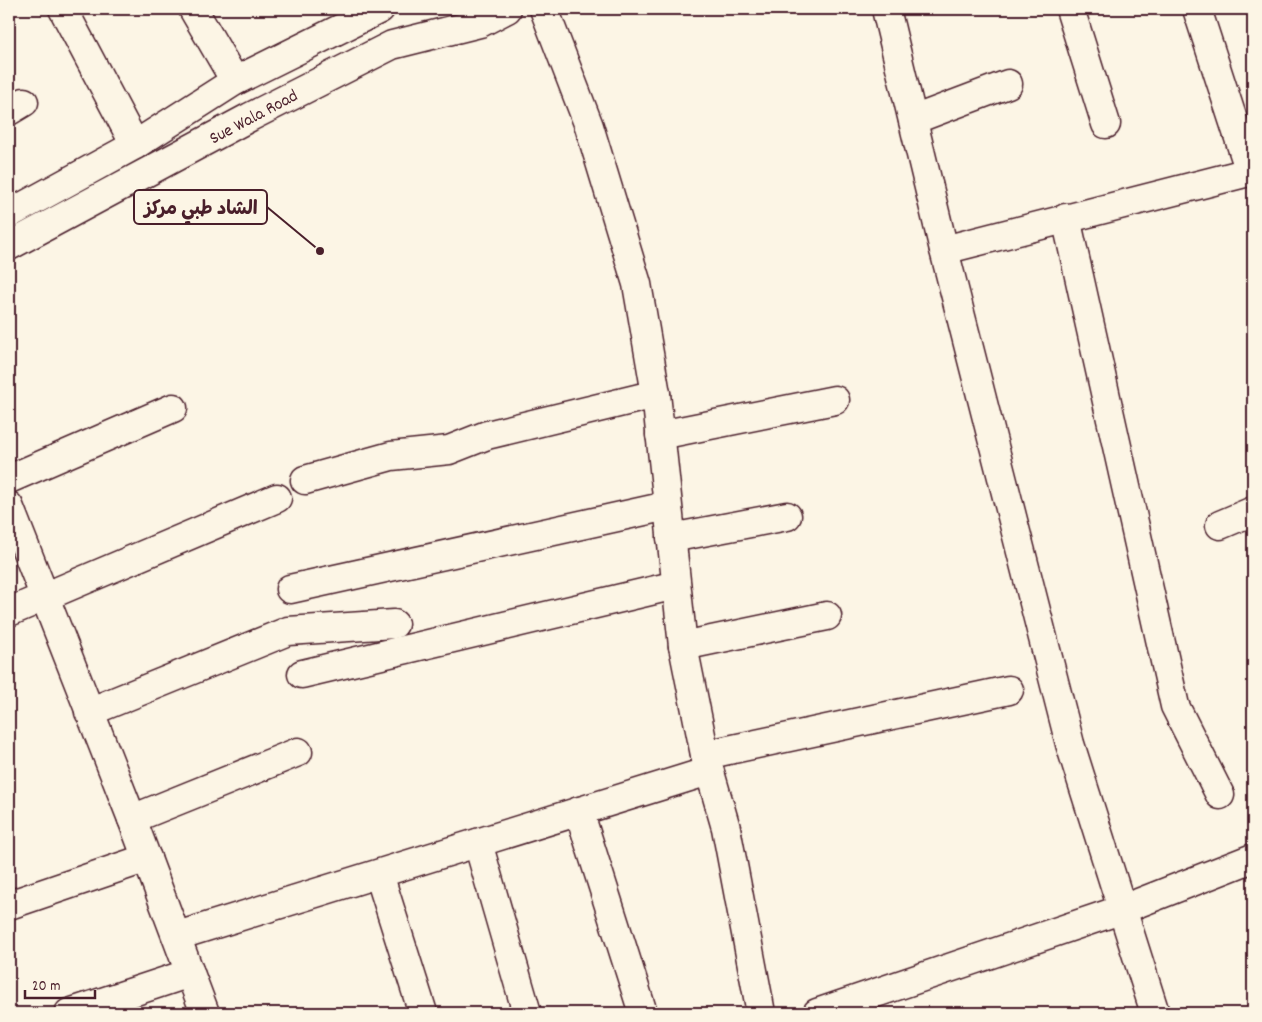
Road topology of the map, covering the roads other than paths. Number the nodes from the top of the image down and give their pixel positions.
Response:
1 (63, 9) edge
2 (193, 9) edge
3 (380, 9) edge
4 (507, 9) edge
5 (544, 9) edge
6 (886, 9) edge
7 (1070, 9) edge
8 (1197, 9) edge
9 (235, 81) junction
10 (1008, 84) dead end
11 (913, 120) junction
12 (1106, 124) dead end
13 (135, 145) junction
14 (1251, 171) edge
15 (9, 214) edge
16 (1066, 218) junction
17 (9, 246) edge
18 (944, 250) junction
19 (656, 394) junction
20 (835, 400) dead end
21 (173, 408) dead end
22 (660, 435) junction
23 (9, 479) edge
24 (305, 480) dead end
25 (277, 498) dead end
26 (9, 506) edge
27 (667, 506) junction
28 (1253, 511) edge
29 (787, 516) dead end
30 (1220, 525) dead end
31 (671, 538) junction
32 (676, 585) junction
33 (290, 589) dead end
34 (45, 597) junction
35 (9, 612) edge
36 (827, 616) dead end
37 (394, 624) dead end
38 (682, 646) junction
39 (302, 674) dead end
40 (1009, 690) dead end
41 (89, 712) junction
42 (298, 752) dead end
43 (707, 763) junction
44 (1220, 795) dead end
45 (579, 811) junction
46 (132, 820) junction
47 (478, 843) junction
48 (147, 858) junction
49 (1253, 858) edge
50 (379, 874) junction
51 (9, 905) edge
52 (1123, 909) junction
53 (176, 936) junction
54 (190, 973) junction
55 (68, 1013) edge
56 (205, 1013) edge
57 (423, 1013) edge
58 (527, 1013) edge
59 (643, 1013) edge
60 (761, 1013) edge
61 (817, 1013) edge
62 (1155, 1013) edge

1 - 13 street
2 - 9 street
3 - 9 street
4 - 17 street, Sue Wala Road
5 - 19 street
6 - 11 street
7 - 12 street
8 - 14 street
9 - 13 street
10 - 11 street
11 - 18 street
13 - 15 street
14 - 16 street
16 - 18 street
16 - 44 street
18 - 52 street
19 - 22 street
19 - 24 street
20 - 22 street
21 - 23 street
22 - 27 street
25 - 34 street
26 - 34 street
27 - 31 street
27 - 33 street
28 - 30 street
29 - 31 street
31 - 32 street
32 - 38 street
32 - 39 street
34 - 35 street
34 - 41 street
36 - 38 street
37 - 41 street
38 - 43 street
40 - 43 street
41 - 46 street
42 - 46 street
43 - 45 street
43 - 60 street
45 - 47 street
45 - 59 street
46 - 48 street
47 - 50 street
47 - 58 street
48 - 51 street
48 - 53 street
49 - 52 street
50 - 53 street
50 - 57 street
52 - 61 street
52 - 62 street
53 - 54 street
54 - 55 street
54 - 56 street

